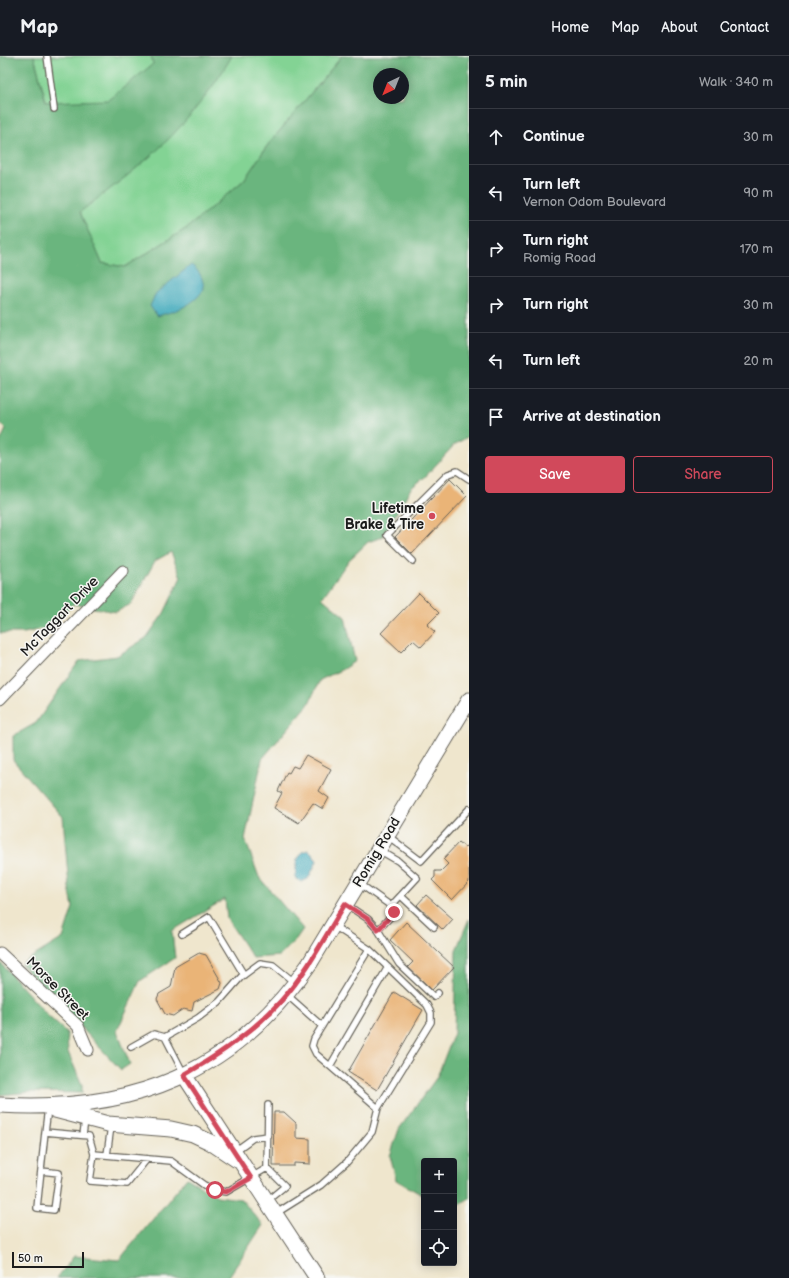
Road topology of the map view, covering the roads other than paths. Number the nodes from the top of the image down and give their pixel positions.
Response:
1 (47, 56) edge
2 (54, 109) dead end
3 (469, 479) edge
4 (413, 561) dead end
5 (123, 571) dead end
6 (0, 699) edge
7 (469, 700) edge
8 (468, 811) edge
9 (386, 835) junction
10 (378, 849) junction
11 (358, 882) junction
12 (401, 896) junction
13 (345, 904) junction
14 (391, 906) junction
15 (332, 924) junction
16 (434, 927) dead end
17 (378, 930) junction
18 (182, 934) dead end
19 (369, 949) junction
20 (0, 953) edge
21 (388, 967) junction
22 (244, 975) junction
23 (291, 989) junction
24 (438, 993) dead end
25 (322, 1026) junction
26 (165, 1037) junction
27 (131, 1047) dead end
28 (88, 1050) dead end
29 (330, 1066) junction
30 (184, 1075) junction
31 (0, 1105) edge
32 (268, 1105) dead end
33 (45, 1107) junction
34 (378, 1108) junction
35 (86, 1118) junction
36 (111, 1124) junction
37 (45, 1132) junction
38 (82, 1135) junction
39 (268, 1136) junction
40 (234, 1151) junction
41 (94, 1154) junction
42 (107, 1156) junction
43 (147, 1159) junction
44 (243, 1164) junction
45 (267, 1168) junction
46 (41, 1171) junction
47 (251, 1178) junction
48 (266, 1201) junction
49 (275, 1214) junction
50 (317, 1278) edge

1 - 2 lane
3 - 4 lane
5 - 6 street, McTaggart Drive
7 - 9 main road, Romig Road
8 - 9 lane
9 - 10 main road, Romig Road
10 - 11 main road, Romig Road
10 - 12 lane
11 - 13 main road, Romig Road
11 - 14 lane
12 - 14 lane
12 - 16 lane
13 - 15 main road, Romig Road
13 - 17 lane
14 - 17 lane
15 - 19 lane
15 - 23 main road, Romig Road
17 - 24 lane
18 - 22 lane
19 - 21 lane
19 - 25 lane
20 - 28 street, Morse Street
21 - 29 lane
21 - 34 lane
22 - 23 lane
22 - 26 lane
23 - 25 lane
23 - 30 main road, Romig Road
25 - 29 lane
26 - 27 lane
26 - 30 lane
29 - 34 lane
30 - 33 main road, Romig Road
30 - 40 main road
31 - 33 main road
32 - 39 lane
33 - 35 main road
33 - 37 lane
34 - 49 lane
35 - 36 main road
35 - 38 lane
36 - 42 lane
36 - 44 main road
37 - 38 lane
37 - 46 lane
38 - 41 lane
39 - 40 lane
39 - 45 lane
40 - 44 main road
41 - 42 lane
41 - 43 lane
42 - 43 lane
43 - 47 lane
44 - 47 main road
45 - 47 lane
45 - 48 lane
46 - 46 lane
47 - 48 main road
48 - 49 main road
49 - 50 main road

